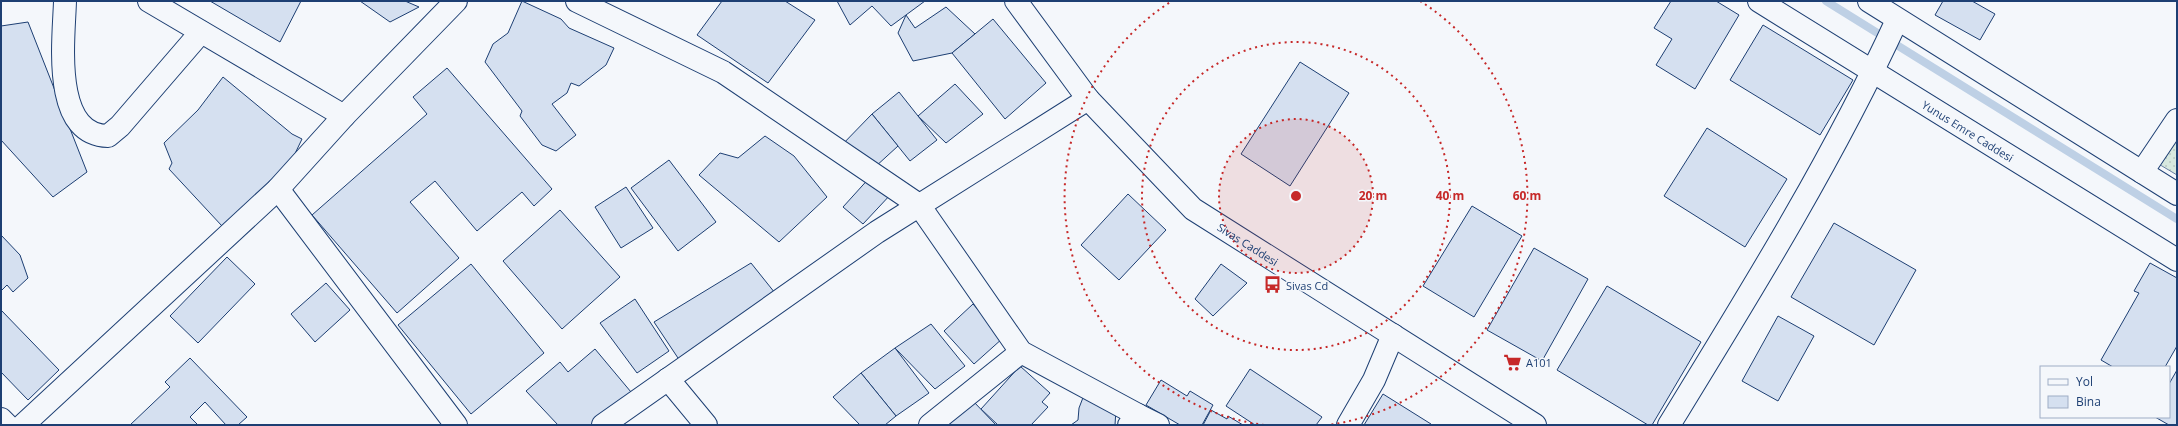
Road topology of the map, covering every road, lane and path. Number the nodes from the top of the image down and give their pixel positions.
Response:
1 (65, 1) edge
2 (148, 1) edge
3 (456, 1) edge
4 (577, 1) edge
5 (1016, 1) edge
6 (1760, 1) edge
7 (1869, 1) edge
8 (1897, 20) junction
9 (201, 32) junction
10 (1875, 69) junction
11 (1088, 99) junction
12 (344, 116) junction
13 (2177, 120) edge
14 (2142, 172) junction
15 (278, 189) junction
16 (2177, 194) edge
17 (920, 205) junction
18 (2177, 260) edge
19 (1393, 335) junction
20 (1021, 352) junction
21 (668, 379) junction
22 (1, 419) edge
23 (1133, 420) edge
24 (7, 425) edge
25 (23, 425) edge
26 (456, 425) edge
27 (603, 425) edge
28 (706, 425) edge
29 (930, 425) edge
30 (1158, 425) edge
31 (1348, 425) edge
32 (1535, 425) edge
33 (1669, 425) edge

1 - 9 street
2 - 9 street
3 - 12 street
4 - 17 street
5 - 11 street, Sivas Caddesi
6 - 10 street, Yunus Emre Caddesi
7 - 8 street
8 - 10 street
8 - 14 street
9 - 12 street
10 - 18 street, Yunus Emre Caddesi
10 - 33 street
11 - 17 street
11 - 19 street, Sivas Caddesi
12 - 15 street
13 - 14 street
14 - 16 street
15 - 25 street
15 - 26 street
17 - 20 street
17 - 21 street
19 - 31 street
19 - 32 street, Sivas Caddesi
20 - 23 street
20 - 29 street
21 - 27 street
21 - 28 street
22 - 24 street
23 - 30 street

